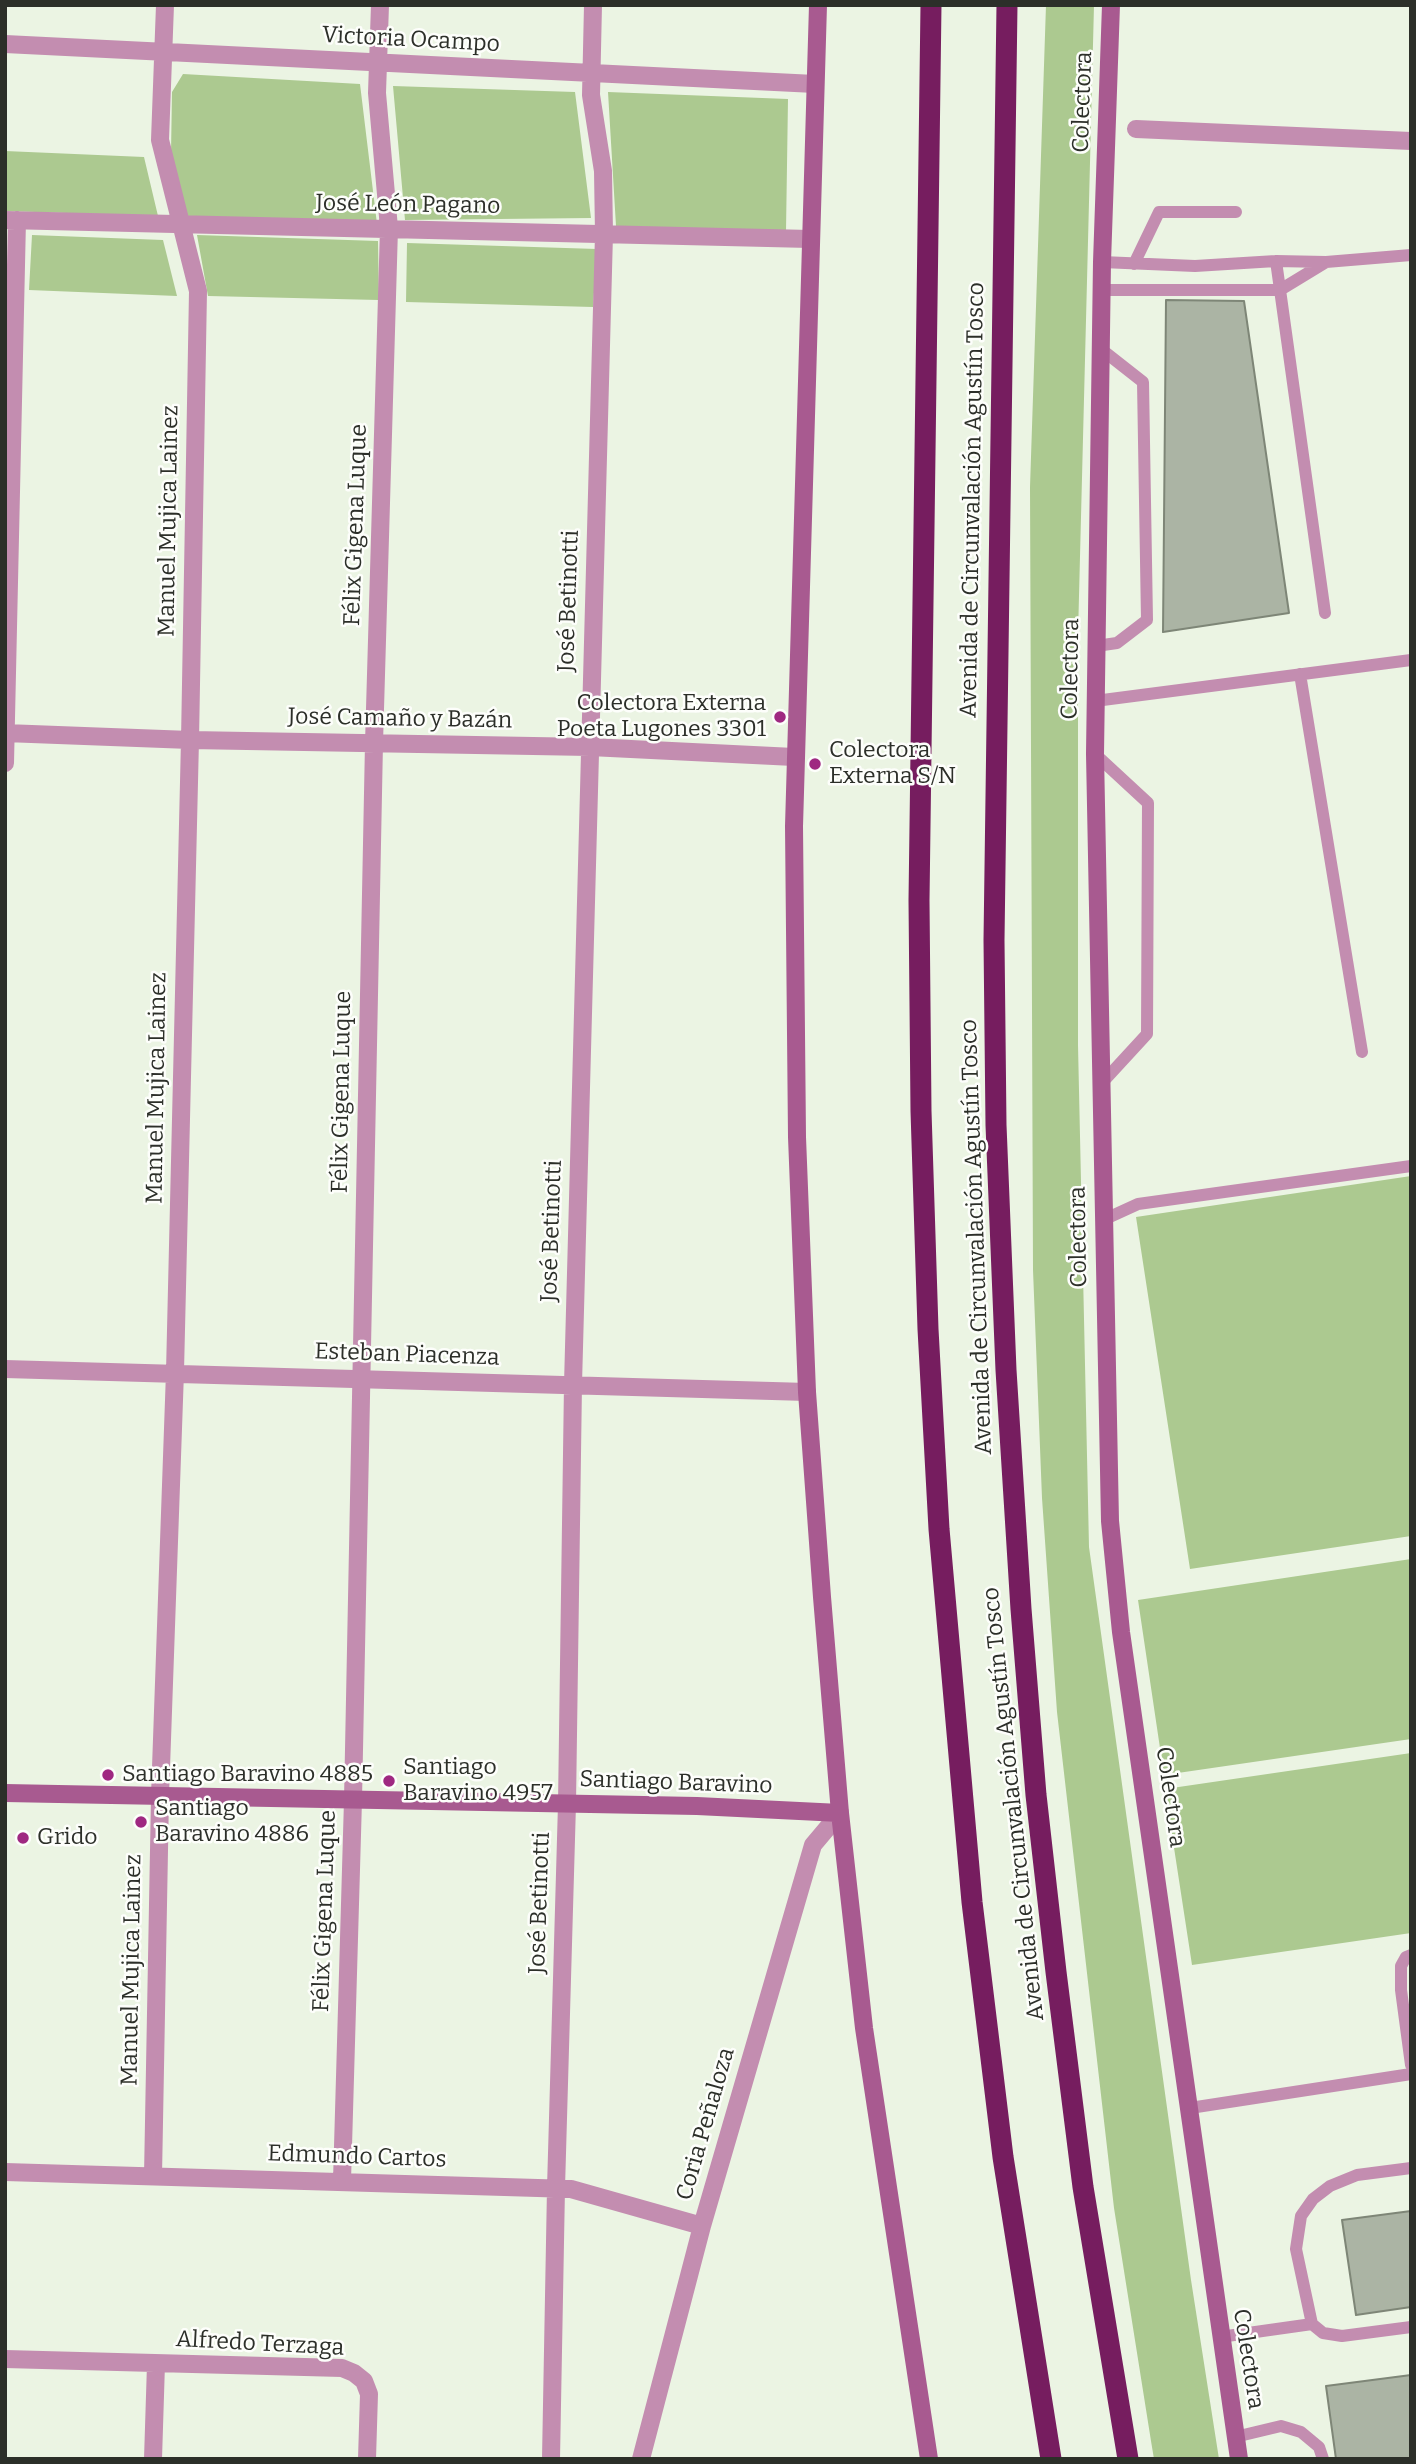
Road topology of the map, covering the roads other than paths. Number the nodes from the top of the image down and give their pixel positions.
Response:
1 (165, 5) edge
2 (380, 5) edge
3 (593, 5) edge
4 (818, 5) edge
5 (931, 5) edge
6 (1007, 5) edge
7 (1111, 5) edge
8 (5, 44) edge
9 (163, 52) junction
10 (377, 63) junction
11 (590, 73) junction
12 (815, 84) junction
13 (1136, 129) dead end
14 (1411, 141) edge
15 (1236, 212) dead end
16 (11, 220) edge
17 (181, 226) junction
18 (389, 228) junction
19 (604, 234) junction
20 (810, 239) junction
21 (1411, 255) edge
22 (1276, 261) junction
23 (1102, 262) junction
24 (1326, 262) junction
25 (1134, 264) junction
26 (1101, 290) junction
27 (1280, 290) junction
28 (1101, 349) junction
29 (1325, 613) dead end
30 (1096, 646) junction
31 (1411, 660) edge
32 (1300, 674) junction
33 (1095, 701) junction
34 (6, 733) edge
35 (190, 740) junction
36 (374, 743) junction
37 (590, 747) junction
38 (1095, 754) junction
39 (794, 757) junction
40 (5, 763) edge
41 (1362, 1052) dead end
42 (1101, 1084) junction
43 (1411, 1166) edge
44 (1103, 1220) junction
45 (5, 1369) edge
46 (174, 1372) junction
47 (361, 1379) junction
48 (573, 1384) junction
49 (807, 1392) junction
50 (5, 1793) edge
51 (160, 1796) junction
52 (353, 1800) junction
53 (567, 1804) junction
54 (840, 1813) junction
55 (1411, 1955) edge
56 (1411, 2065) edge
57 (1411, 2074) edge
58 (1190, 2108) junction
59 (1411, 2168) edge
60 (5, 2172) edge
61 (153, 2176) junction
62 (342, 2181) junction
63 (556, 2188) junction
64 (702, 2226) junction
65 (1312, 2325) junction
66 (1411, 2327) edge
67 (1220, 2337) junction
68 (5, 2360) edge
69 (156, 2364) junction
70 (1235, 2437) junction
71 (153, 2459) edge
72 (367, 2459) edge
73 (551, 2459) edge
74 (641, 2459) edge
75 (929, 2459) edge
76 (1051, 2459) edge
77 (1128, 2459) edge
78 (1239, 2459) edge
79 (1323, 2459) edge

1 - 9 street, Manuel Mujica Lainez
2 - 10 street, Félix Gigena Luque
3 - 11 street, José Betinotti
4 - 12 main road
5 - 76 highway, Avenida de Circunvalación Agustín Tosco
6 - 77 highway, Avenida de Circunvalación Agustín Tosco
7 - 23 main road, Colectora
8 - 9 street, Victoria Ocampo
9 - 10 street, Victoria Ocampo
9 - 17 street, Manuel Mujica Lainez
10 - 11 street, Victoria Ocampo
10 - 18 street, Félix Gigena Luque
11 - 12 street, Victoria Ocampo
11 - 19 street, José Betinotti
12 - 20 main road
13 - 14 street
15 - 25 lane
16 - 17 street, José León Pagano
16 - 34 street
17 - 18 street, José León Pagano
17 - 35 street, Manuel Mujica Lainez
18 - 19 street, José León Pagano
18 - 36 street, Félix Gigena Luque
19 - 20 street, José León Pagano
19 - 37 street, José Betinotti
20 - 39 main road
21 - 24 lane
22 - 24 lane
22 - 25 lane
22 - 27 lane
23 - 25 lane
23 - 26 main road, Colectora
24 - 27 lane
26 - 27 lane
26 - 28 main road, Colectora
27 - 29 lane
28 - 30 main road, Colectora
28 - 30 lane
30 - 33 main road, Colectora
31 - 32 lane
32 - 33 lane
32 - 41 lane
33 - 38 main road, Colectora
34 - 35 street, José Camaño y Bazán
34 - 40 street
35 - 36 street, José Camaño y Bazán
35 - 46 street, Manuel Mujica Lainez
36 - 37 street, José Camaño y Bazán
36 - 47 street, Félix Gigena Luque
37 - 39 street, José Camaño y Bazán
37 - 48 street, José Betinotti
38 - 42 main road, Colectora
38 - 42 lane
39 - 49 main road
42 - 44 main road, Colectora
43 - 44 lane
44 - 58 main road, Colectora
45 - 46 street, Esteban Piacenza
46 - 47 street, Esteban Piacenza
46 - 51 street, Manuel Mujica Lainez
47 - 48 street, Esteban Piacenza
47 - 52 street, Félix Gigena Luque
48 - 49 street, Esteban Piacenza
48 - 53 street, José Betinotti
49 - 54 main road
50 - 51 main road, Santiago Baravino
51 - 52 main road, Santiago Baravino
51 - 61 street, Manuel Mujica Lainez
52 - 53 main road, Santiago Baravino
52 - 62 street, Félix Gigena Luque
53 - 54 main road, Santiago Baravino
53 - 63 street, José Betinotti
54 - 64 street, Coria Peñaloza
54 - 75 main road
55 - 56 lane
57 - 58 lane
58 - 67 main road, Colectora
59 - 65 lane
60 - 61 street, Edmundo Cartos
61 - 62 street, Edmundo Cartos
62 - 63 street, Edmundo Cartos
63 - 64 street, Edmundo Cartos
63 - 73 street, José Betinotti
64 - 74 street, Coria Peñaloza
65 - 66 lane
65 - 67 lane
67 - 70 main road, Colectora
68 - 69 street, Alfredo Terzaga
69 - 71 street, Alfredo Terzaga
69 - 72 street, Alfredo Terzaga
70 - 78 main road, Colectora
70 - 79 lane

